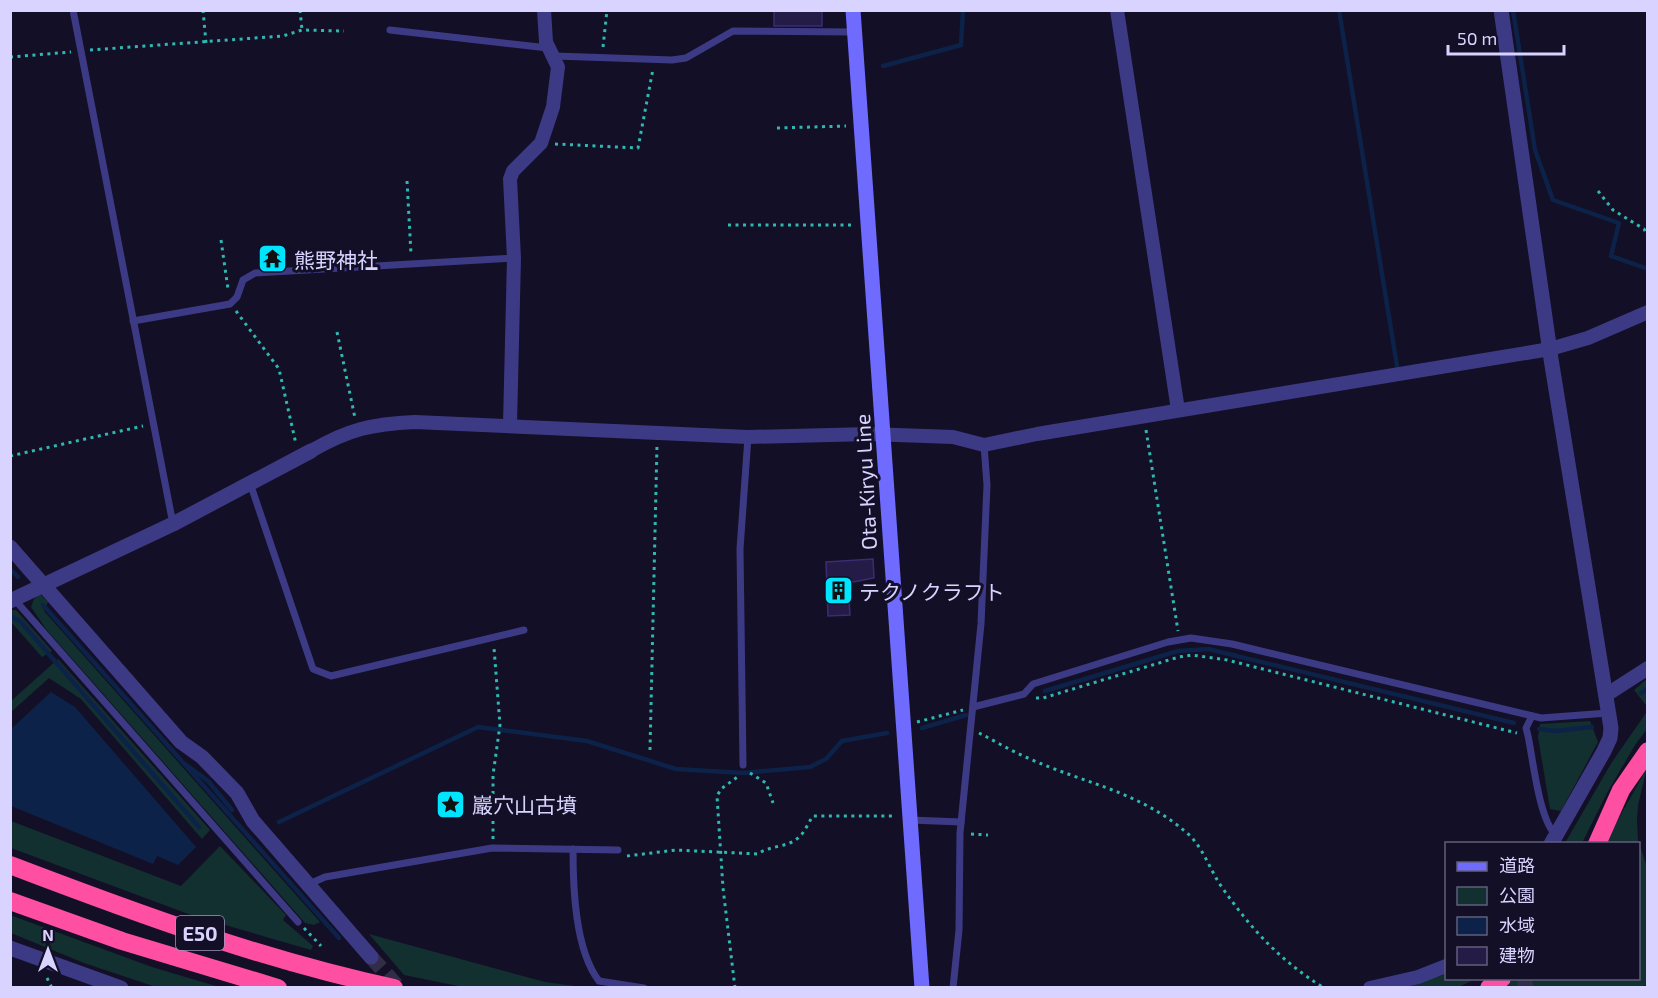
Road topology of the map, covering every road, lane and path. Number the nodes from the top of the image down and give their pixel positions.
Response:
1 (73, 10) edge
2 (203, 10) edge
3 (300, 10) edge
4 (544, 10) edge
5 (607, 10) edge
6 (853, 10) edge
7 (1117, 10) edge
8 (1501, 10) edge
9 (302, 30) junction
10 (390, 30) dead end
11 (344, 31) dead end
12 (854, 32) junction
13 (206, 43) junction
14 (81, 51) junction
15 (551, 52) junction
16 (10, 57) edge
17 (602, 59) junction
18 (655, 60) junction
19 (860, 125) junction
20 (777, 128) dead end
21 (541, 143) junction
22 (407, 181) dead end
23 (1598, 191) dead end
24 (728, 225) dead end
25 (868, 225) junction
26 (1647, 237) edge
27 (222, 240) dead end
28 (514, 258) junction
29 (411, 264) junction
30 (230, 304) junction
31 (1647, 312) edge
32 (133, 321) junction
33 (337, 332) dead end
34 (1550, 349) junction
35 (1178, 410) junction
36 (1144, 417) junction
37 (153, 424) junction
38 (510, 424) junction
39 (358, 429) junction
40 (660, 434) junction
41 (883, 435) junction
42 (748, 437) junction
43 (984, 445) junction
44 (305, 454) junction
45 (10, 456) edge
46 (250, 483) junction
47 (173, 524) junction
48 (10, 547) edge
49 (44, 586) junction
50 (12, 599) edge
51 (524, 630) dead end
52 (493, 638) junction
53 (1180, 639) junction
54 (1647, 668) edge
55 (1028, 689) junction
56 (1606, 695) junction
57 (974, 707) junction
58 (1608, 713) junction
59 (1532, 716) junction
60 (913, 723) dead end
61 (969, 730) junction
62 (1528, 736) junction
63 (650, 750) dead end
64 (1647, 751) edge
65 (743, 765) dead end
66 (773, 803) dead end
67 (904, 818) junction
68 (961, 822) junction
69 (960, 833) junction
70 (988, 835) dead end
71 (1553, 839) edge
72 (1597, 842) edge
73 (494, 848) junction
74 (573, 849) junction
75 (619, 850) joint
76 (720, 851) junction
77 (10, 865) edge
78 (307, 885) junction
79 (10, 901) edge
80 (298, 922) joint
81 (321, 946) dead end
82 (10, 948) edge
83 (371, 957) tunnel mouth
84 (1445, 966) edge
85 (121, 987) edge
86 (278, 987) edge
87 (394, 987) edge
88 (644, 987) edge
89 (735, 987) edge
90 (922, 987) edge
91 (953, 987) edge
92 (1324, 987) edge
93 (1370, 987) edge

1 - 14 lane
2 - 13 path
3 - 9 path
4 - 15 street
5 - 17 path
6 - 12 main road, Ota-Kiryu Line
7 - 35 street
8 - 34 street
9 - 11 path
9 - 13 path
10 - 15 lane
12 - 18 lane
12 - 19 main road, Ota-Kiryu Line
13 - 14 path
14 - 16 path
14 - 32 lane
15 - 17 lane
15 - 21 street
17 - 18 lane
18 - 21 path
19 - 20 path
19 - 25 main road, Ota-Kiryu Line
21 - 28 street
22 - 29 path
23 - 26 path
24 - 25 path
25 - 41 main road, Ota-Kiryu Line
27 - 30 path
28 - 29 lane
28 - 38 street
29 - 30 lane
30 - 32 lane
30 - 44 path
31 - 34 street
32 - 37 lane
33 - 39 path
34 - 35 street
34 - 56 street
35 - 36 street
36 - 43 street
36 - 53 path
37 - 45 path
37 - 47 lane
38 - 39 street
38 - 40 street
39 - 44 street
40 - 42 street
40 - 63 path
41 - 42 street
41 - 43 street
41 - 67 main road, Ota-Kiryu Line
42 - 65 lane
43 - 57 lane
44 - 46 street
46 - 47 street
46 - 52 lane
47 - 49 street
48 - 49 street
49 - 50 street
49 - 78 street
50 - 80 lane
51 - 52 lane
52 - 73 path
53 - 55 lane
53 - 59 lane
54 - 56 street
55 - 57 lane
55 - 62 path
56 - 58 street
57 - 60 path
57 - 61 lane
58 - 59 lane
58 - 71 street
59 - 62 lane
61 - 68 lane
61 - 92 path
62 - 71 lane
64 - 72 highway
66 - 76 path
67 - 68 lane
67 - 76 path
67 - 90 main road, Ota-Kiryu Line
68 - 69 lane
69 - 70 path
69 - 91 lane
73 - 74 lane
73 - 78 lane
74 - 75 lane
74 - 88 lane
75 - 76 path
76 - 89 path
77 - 87 highway, E50
78 - 83 street
79 - 86 highway, E50
80 - 81 path
82 - 85 street
84 - 93 street

